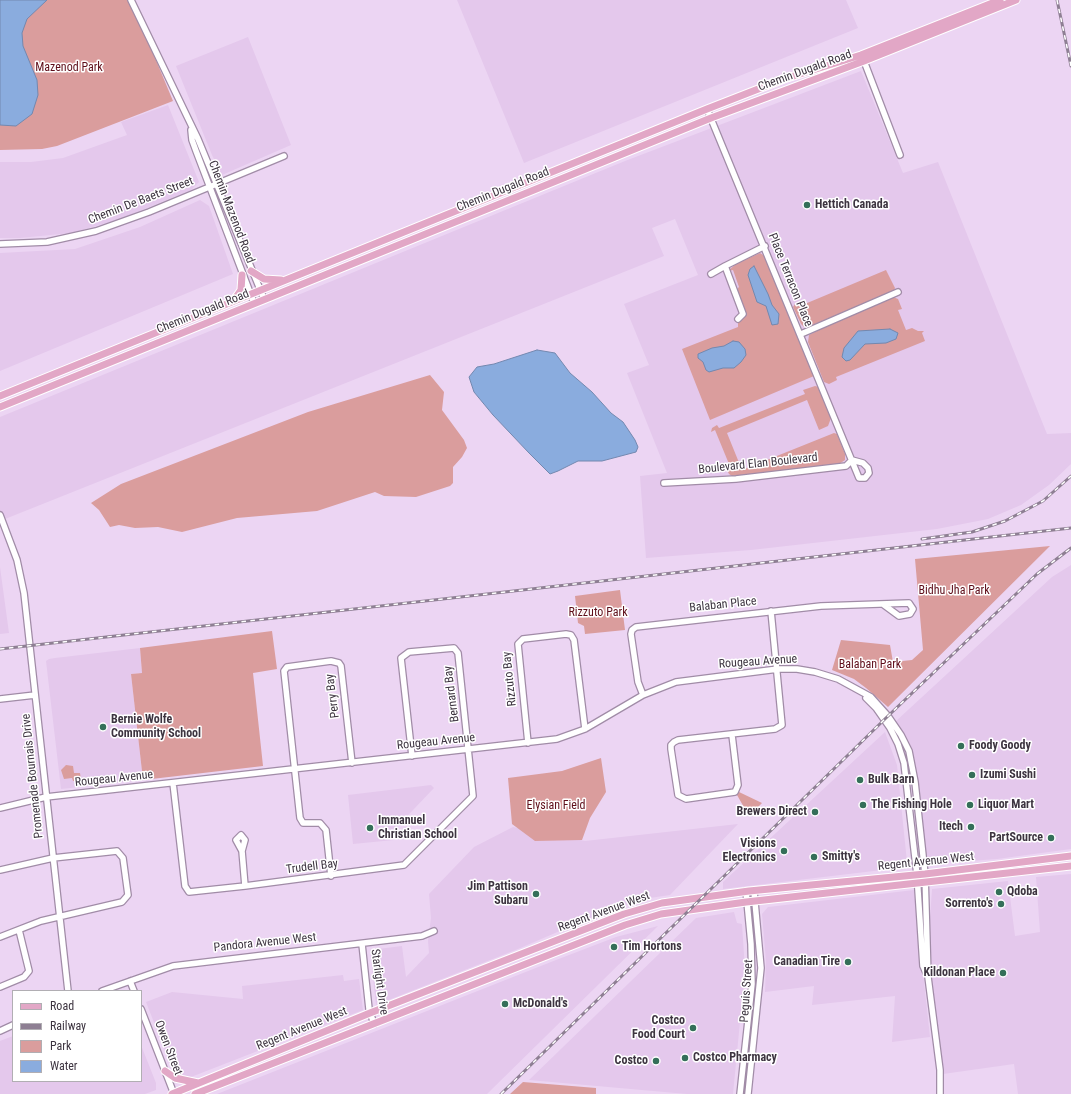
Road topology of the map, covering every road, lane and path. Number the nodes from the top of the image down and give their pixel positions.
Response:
1 (130, 0) edge
2 (1000, 0) edge
3 (1016, 0) edge
4 (864, 61) junction
5 (707, 109) junction
6 (711, 118) junction
7 (191, 128) junction
8 (900, 154) dead end
9 (284, 156) dead end
10 (217, 183) junction
11 (210, 186) junction
12 (0, 244) edge
13 (765, 246) junction
14 (725, 266) junction
15 (251, 271) junction
16 (711, 274) dead end
17 (242, 275) junction
18 (289, 279) junction
19 (260, 290) junction
20 (898, 292) dead end
21 (250, 294) junction
22 (264, 299) junction
23 (232, 302) junction
24 (254, 303) junction
25 (738, 319) dead end
26 (801, 334) junction
27 (0, 396) edge
28 (0, 407) edge
29 (852, 460) joint
30 (664, 483) dead end
31 (0, 515) edge
32 (884, 605) dead end
33 (771, 611) junction
34 (778, 669) junction
35 (35, 695) junction
36 (643, 695) junction
37 (0, 699) edge
38 (585, 729) junction
39 (732, 735) junction
40 (528, 743) junction
41 (469, 750) junction
42 (412, 756) junction
43 (352, 763) junction
44 (295, 770) junction
45 (173, 783) junction
46 (46, 797) junction
47 (0, 808) edge
48 (242, 851) dead end
49 (1071, 856) edge
50 (53, 858) junction
51 (1036, 861) junction
52 (1006, 864) junction
53 (996, 865) junction
54 (1071, 866) edge
55 (0, 870) edge
56 (1030, 870) junction
57 (1019, 872) junction
58 (921, 874) junction
59 (997, 874) junction
60 (331, 876) junction
61 (922, 882) junction
62 (245, 886) junction
63 (754, 891) junction
64 (746, 892) junction
65 (755, 901) junction
66 (746, 902) junction
67 (59, 916) junction
68 (19, 930) junction
69 (434, 931) dead end
70 (577, 933) junction
71 (0, 937) edge
72 (581, 942) junction
73 (362, 944) junction
74 (472, 973) junction
75 (130, 981) junction
76 (0, 987) edge
77 (466, 988) junction
78 (68, 990) edge
79 (105, 990) edge
80 (134, 990) edge
81 (142, 1012) edge
82 (370, 1013) junction
83 (374, 1024) junction
84 (12, 1025) edge
85 (0, 1031) edge
86 (165, 1071) junction
87 (198, 1083) junction
88 (173, 1094) edge
89 (196, 1094) edge
90 (740, 1094) edge
91 (748, 1094) edge
92 (940, 1094) edge

1 - 7 street, Chemin Mazenod Road
2 - 5 main road, Chemin Dugald Road
3 - 4 main road, Chemin Dugald Road
4 - 6 main road, Chemin Dugald Road
4 - 8 street
5 - 6 street, Place Terracon Place
5 - 18 main road, Chemin Dugald Road
6 - 13 street, Place Terracon Place
6 - 22 main road, Chemin Dugald Road
7 - 10 street, Chemin Mazenod Road
7 - 11 street, Chemin Mazenod Road
9 - 10 street, Chemin De Baets Street
10 - 11 street, Chemin De Baets Street
10 - 15 street, Chemin Mazenod Road
11 - 12 street, Chemin De Baets Street
11 - 17 street, Chemin Mazenod Road
13 - 14 street
13 - 26 street, Place Terracon Place
14 - 16 street
14 - 25 street
15 - 18 main road
15 - 19 street, Chemin Mazenod Road
17 - 21 street, Chemin Mazenod Road
17 - 23 main road
18 - 19 main road, Chemin Dugald Road
19 - 21 main road, Chemin Dugald Road
19 - 22 street, Chemin Mazenod Road
20 - 26 street
21 - 23 main road, Chemin Dugald Road
21 - 24 street, Chemin Mazenod Road
22 - 24 main road, Chemin Dugald Road
23 - 27 main road, Chemin Dugald Road
24 - 28 main road, Chemin Dugald Road
26 - 29 street, Place Terracon Place
29 - 30 street, Boulevard Elan Boulevard
31 - 35 street, Promenade Bournais Drive
32 - 33 street, Balaban Place
33 - 34 street
33 - 36 street, Balaban Place
34 - 36 street, Rougeau Avenue
34 - 39 street
34 - 58 street, Rougeau Avenue
35 - 37 street
35 - 46 street, Promenade Bournais Drive
36 - 38 street, Rougeau Avenue
38 - 40 street, Rougeau Avenue
38 - 40 street, Rizzuto Bay
39 - 39 street
40 - 41 street, Rougeau Avenue
41 - 42 street, Rougeau Avenue
41 - 42 street, Bernard Bay
41 - 60 street, Trudell Bay
42 - 43 street, Rougeau Avenue
43 - 44 street, Rougeau Avenue
43 - 44 street, Perry Bay
44 - 45 street, Rougeau Avenue
44 - 60 street
45 - 46 street, Rougeau Avenue
45 - 62 street, Trudell Bay
46 - 47 street, Rougeau Avenue
46 - 50 street, Promenade Bournais Drive
48 - 62 street
49 - 51 main road, Regent Avenue West
50 - 55 street
50 - 67 street, Promenade Bournais Drive
50 - 67 street
51 - 52 main road, Regent Avenue West
51 - 56 main road
52 - 53 main road, Regent Avenue West
52 - 57 main road
53 - 58 main road, Regent Avenue West
53 - 59 main road
54 - 56 main road, Regent Avenue West
56 - 57 main road, Regent Avenue West
57 - 59 main road, Regent Avenue West
58 - 61 street, Rougeau Avenue
58 - 63 main road, Regent Avenue West
59 - 61 main road, Regent Avenue West
60 - 62 street, Trudell Bay
61 - 65 main road, Regent Avenue West
61 - 92 street, Rougeau Avenue
63 - 64 main road, Regent Avenue West
63 - 65 street, Peguis Street
64 - 66 street, Peguis Street
64 - 70 main road, Regent Avenue West
65 - 66 main road, Regent Avenue West
65 - 91 street, Peguis Street
66 - 72 main road, Regent Avenue West
66 - 90 street, Peguis Street
67 - 68 street
67 - 78 street, Promenade Bournais Drive
68 - 71 street
68 - 76 street
69 - 73 street, Pandora Avenue West
70 - 72 main road
70 - 74 main road, Regent Avenue West
72 - 77 main road, Regent Avenue West
73 - 75 street, Pandora Avenue West
73 - 82 street, Starlight Drive
74 - 77 main road
74 - 82 main road, Regent Avenue West
75 - 79 street, Pandora Avenue West
75 - 80 street
77 - 83 main road, Regent Avenue West
81 - 86 street, Owen Street
82 - 83 street, Starlight Drive
82 - 87 main road, Regent Avenue West
83 - 89 main road, Regent Avenue West
84 - 85 street
86 - 87 main road
86 - 88 street, Owen Street
87 - 88 main road, Regent Avenue West

